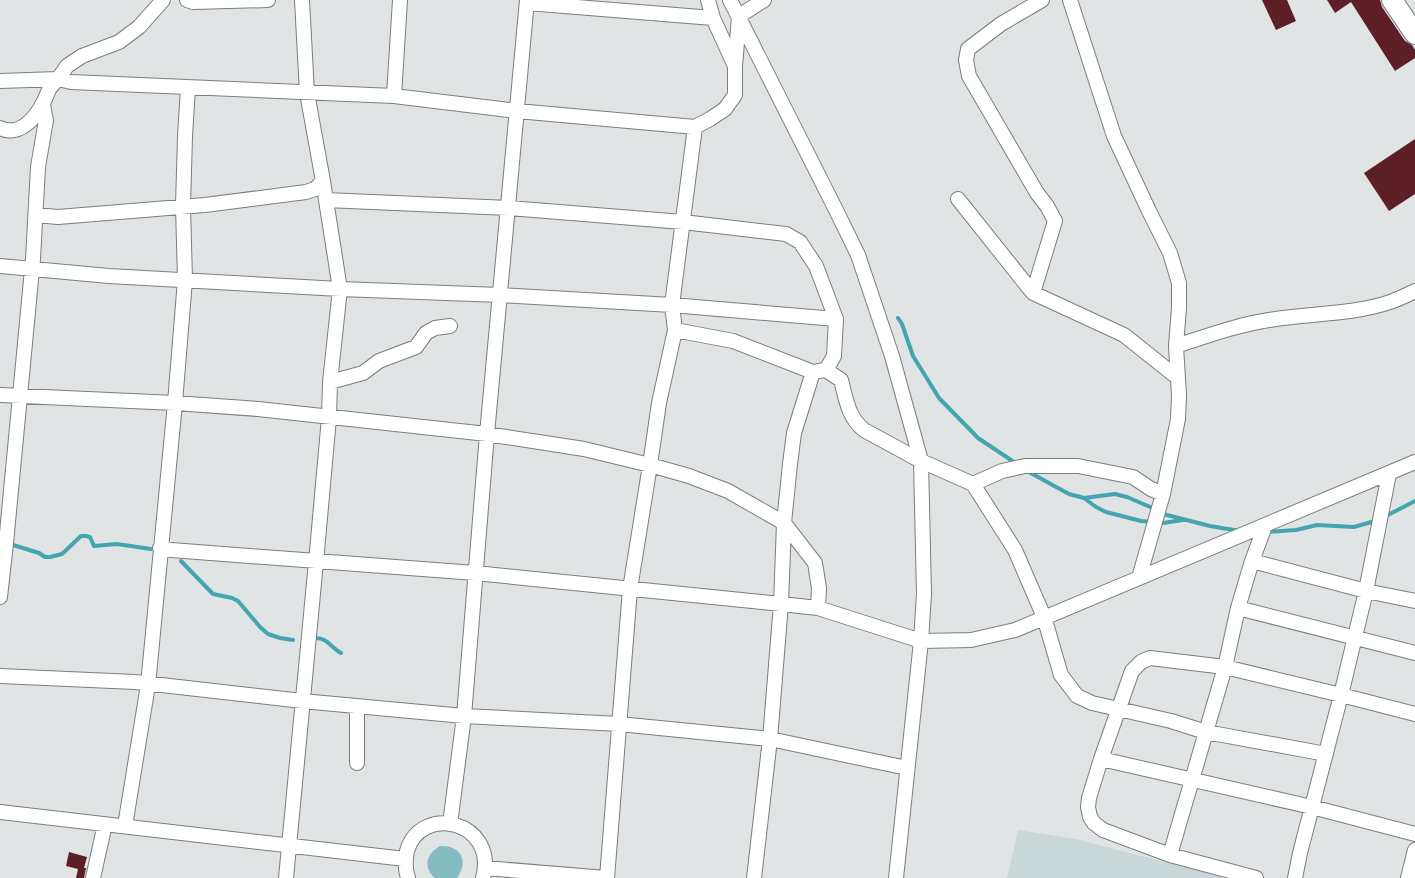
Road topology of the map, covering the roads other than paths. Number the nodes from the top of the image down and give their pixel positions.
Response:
1 (163, 0) edge
2 (187, 0) edge
3 (268, 0) edge
4 (302, 0) edge
5 (400, 0) edge
6 (708, 0) edge
7 (730, 0) edge
8 (764, 0) edge
9 (1042, 0) edge
10 (1070, 0) edge
11 (527, 1) edge
12 (1394, 3) edge
13 (1415, 12) edge
14 (739, 16) junction
15 (713, 18) junction
16 (1415, 34) edge
17 (735, 67) junction
18 (58, 79) junction
19 (0, 81) edge
20 (188, 88) junction
21 (306, 93) junction
22 (394, 96) junction
23 (43, 105) junction
24 (518, 111) junction
25 (695, 127) junction
26 (0, 128) edge
27 (323, 181) junction
28 (306, 192) junction
29 (326, 198) junction
30 (958, 199) dead end
31 (183, 206) junction
32 (509, 208) junction
33 (36, 215) junction
34 (683, 222) junction
35 (0, 266) edge
36 (31, 269) junction
37 (185, 280) junction
38 (340, 289) junction
39 (1415, 291) edge
40 (1033, 293) junction
41 (500, 295) junction
42 (672, 305) junction
43 (836, 319) junction
44 (450, 326) dead end
45 (675, 330) junction
46 (1176, 346) junction
47 (820, 371) junction
48 (1178, 378) junction
49 (330, 382) junction
50 (0, 395) edge
51 (20, 396) junction
52 (175, 403) junction
53 (329, 418) junction
54 (487, 434) junction
55 (921, 461) junction
56 (1415, 462) edge
57 (650, 465) junction
58 (1389, 474) junction
59 (973, 484) junction
60 (1163, 494) junction
61 (784, 523) junction
62 (1265, 526) junction
63 (160, 548) junction
64 (1252, 561) junction
65 (316, 562) junction
66 (475, 573) junction
67 (1139, 578) junction
68 (630, 589) junction
69 (1366, 591) junction
70 (0, 597) edge
71 (1415, 601) edge
72 (781, 604) junction
73 (818, 608) junction
74 (1238, 608) junction
75 (1044, 617) junction
76 (1354, 638) junction
77 (921, 641) junction
78 (1415, 653) edge
79 (1225, 667) junction
80 (0, 676) edge
81 (148, 685) junction
82 (1341, 695) junction
83 (302, 701) junction
84 (357, 706) junction
85 (1119, 710) junction
86 (1415, 714) edge
87 (464, 716) junction
88 (619, 724) junction
89 (1206, 732) junction
90 (770, 739) junction
91 (1326, 754) junction
92 (1101, 759) junction
93 (357, 763) dead end
94 (907, 768) junction
95 (1193, 781) junction
96 (1312, 807) junction
97 (0, 812) edge
98 (105, 824) junction
99 (450, 824) junction
100 (125, 826) junction
101 (1415, 834) edge
102 (290, 846) junction
103 (1415, 850) edge
104 (1170, 855) junction
105 (405, 859) junction
106 (484, 873) edge
107 (93, 878) edge
108 (286, 878) edge
109 (408, 878) edge
110 (606, 878) edge
111 (754, 878) edge
112 (896, 878) edge
113 (1256, 878) edge
114 (1295, 878) edge
115 (1408, 878) edge

1 - 18 street
2 - 3 street
4 - 21 street
5 - 22 street
6 - 15 street
7 - 14 street
8 - 14 street
9 - 40 street
10 - 46 street
11 - 15 street
11 - 24 street
12 - 13 street
12 - 16 highway
14 - 17 street
14 - 55 street
15 - 17 street
17 - 25 street
18 - 19 street
18 - 20 street
18 - 23 street
20 - 21 street
20 - 31 street
21 - 22 street
21 - 27 street
22 - 24 street
23 - 26 street
23 - 33 street
24 - 25 street
24 - 32 street
25 - 34 street
27 - 28 street
27 - 29 street
28 - 29 street
28 - 31 street
29 - 32 street
29 - 38 street
30 - 40 street
31 - 33 street
31 - 37 street
32 - 34 street
32 - 41 street
33 - 36 street
34 - 42 street
34 - 43 street
35 - 36 street
36 - 37 street
36 - 51 street
37 - 38 street
37 - 52 street
38 - 41 street
38 - 49 street
39 - 46 street
40 - 48 street
41 - 42 street
41 - 54 street
42 - 43 street
42 - 45 street
43 - 47 street
44 - 49 street
45 - 47 street
45 - 57 street
46 - 48 street
47 - 55 street
47 - 61 street
48 - 60 street
49 - 53 street
50 - 51 street
51 - 52 street
51 - 70 street
52 - 53 street
52 - 63 street
53 - 54 street
53 - 65 street
54 - 57 street
54 - 66 street
55 - 59 street
55 - 77 street
56 - 58 street
57 - 61 street
57 - 68 street
58 - 62 street
58 - 69 street
59 - 60 street
59 - 75 street
60 - 67 street
61 - 72 street
61 - 73 street
62 - 64 street
62 - 67 street
63 - 65 street
63 - 81 street
64 - 69 street
64 - 74 street
65 - 66 street
65 - 83 street
66 - 68 street
66 - 87 street
67 - 75 street
68 - 72 street
68 - 88 street
69 - 71 street
69 - 76 street
72 - 73 street
72 - 90 street
73 - 77 street
74 - 76 street
74 - 79 street
75 - 77 street
75 - 85 street
76 - 78 street
76 - 82 street
77 - 94 street
79 - 82 street
79 - 85 street
79 - 89 street
80 - 81 street
81 - 83 street
81 - 100 street
82 - 86 street
82 - 91 street
83 - 84 street
83 - 102 street
84 - 87 street
84 - 93 street
85 - 89 street
85 - 92 street
87 - 88 street
87 - 99 street
88 - 90 street
88 - 110 street
89 - 91 street
89 - 95 street
90 - 94 street
90 - 111 street
91 - 96 street
92 - 95 street
92 - 104 street
94 - 112 street
95 - 96 street
95 - 104 street
96 - 101 street
96 - 114 street
97 - 98 street
98 - 100 street
98 - 107 street
99 - 105 street
99 - 106 street
100 - 102 street
102 - 105 street
102 - 108 street
103 - 115 street
104 - 113 street
105 - 109 street
106 - 110 street

